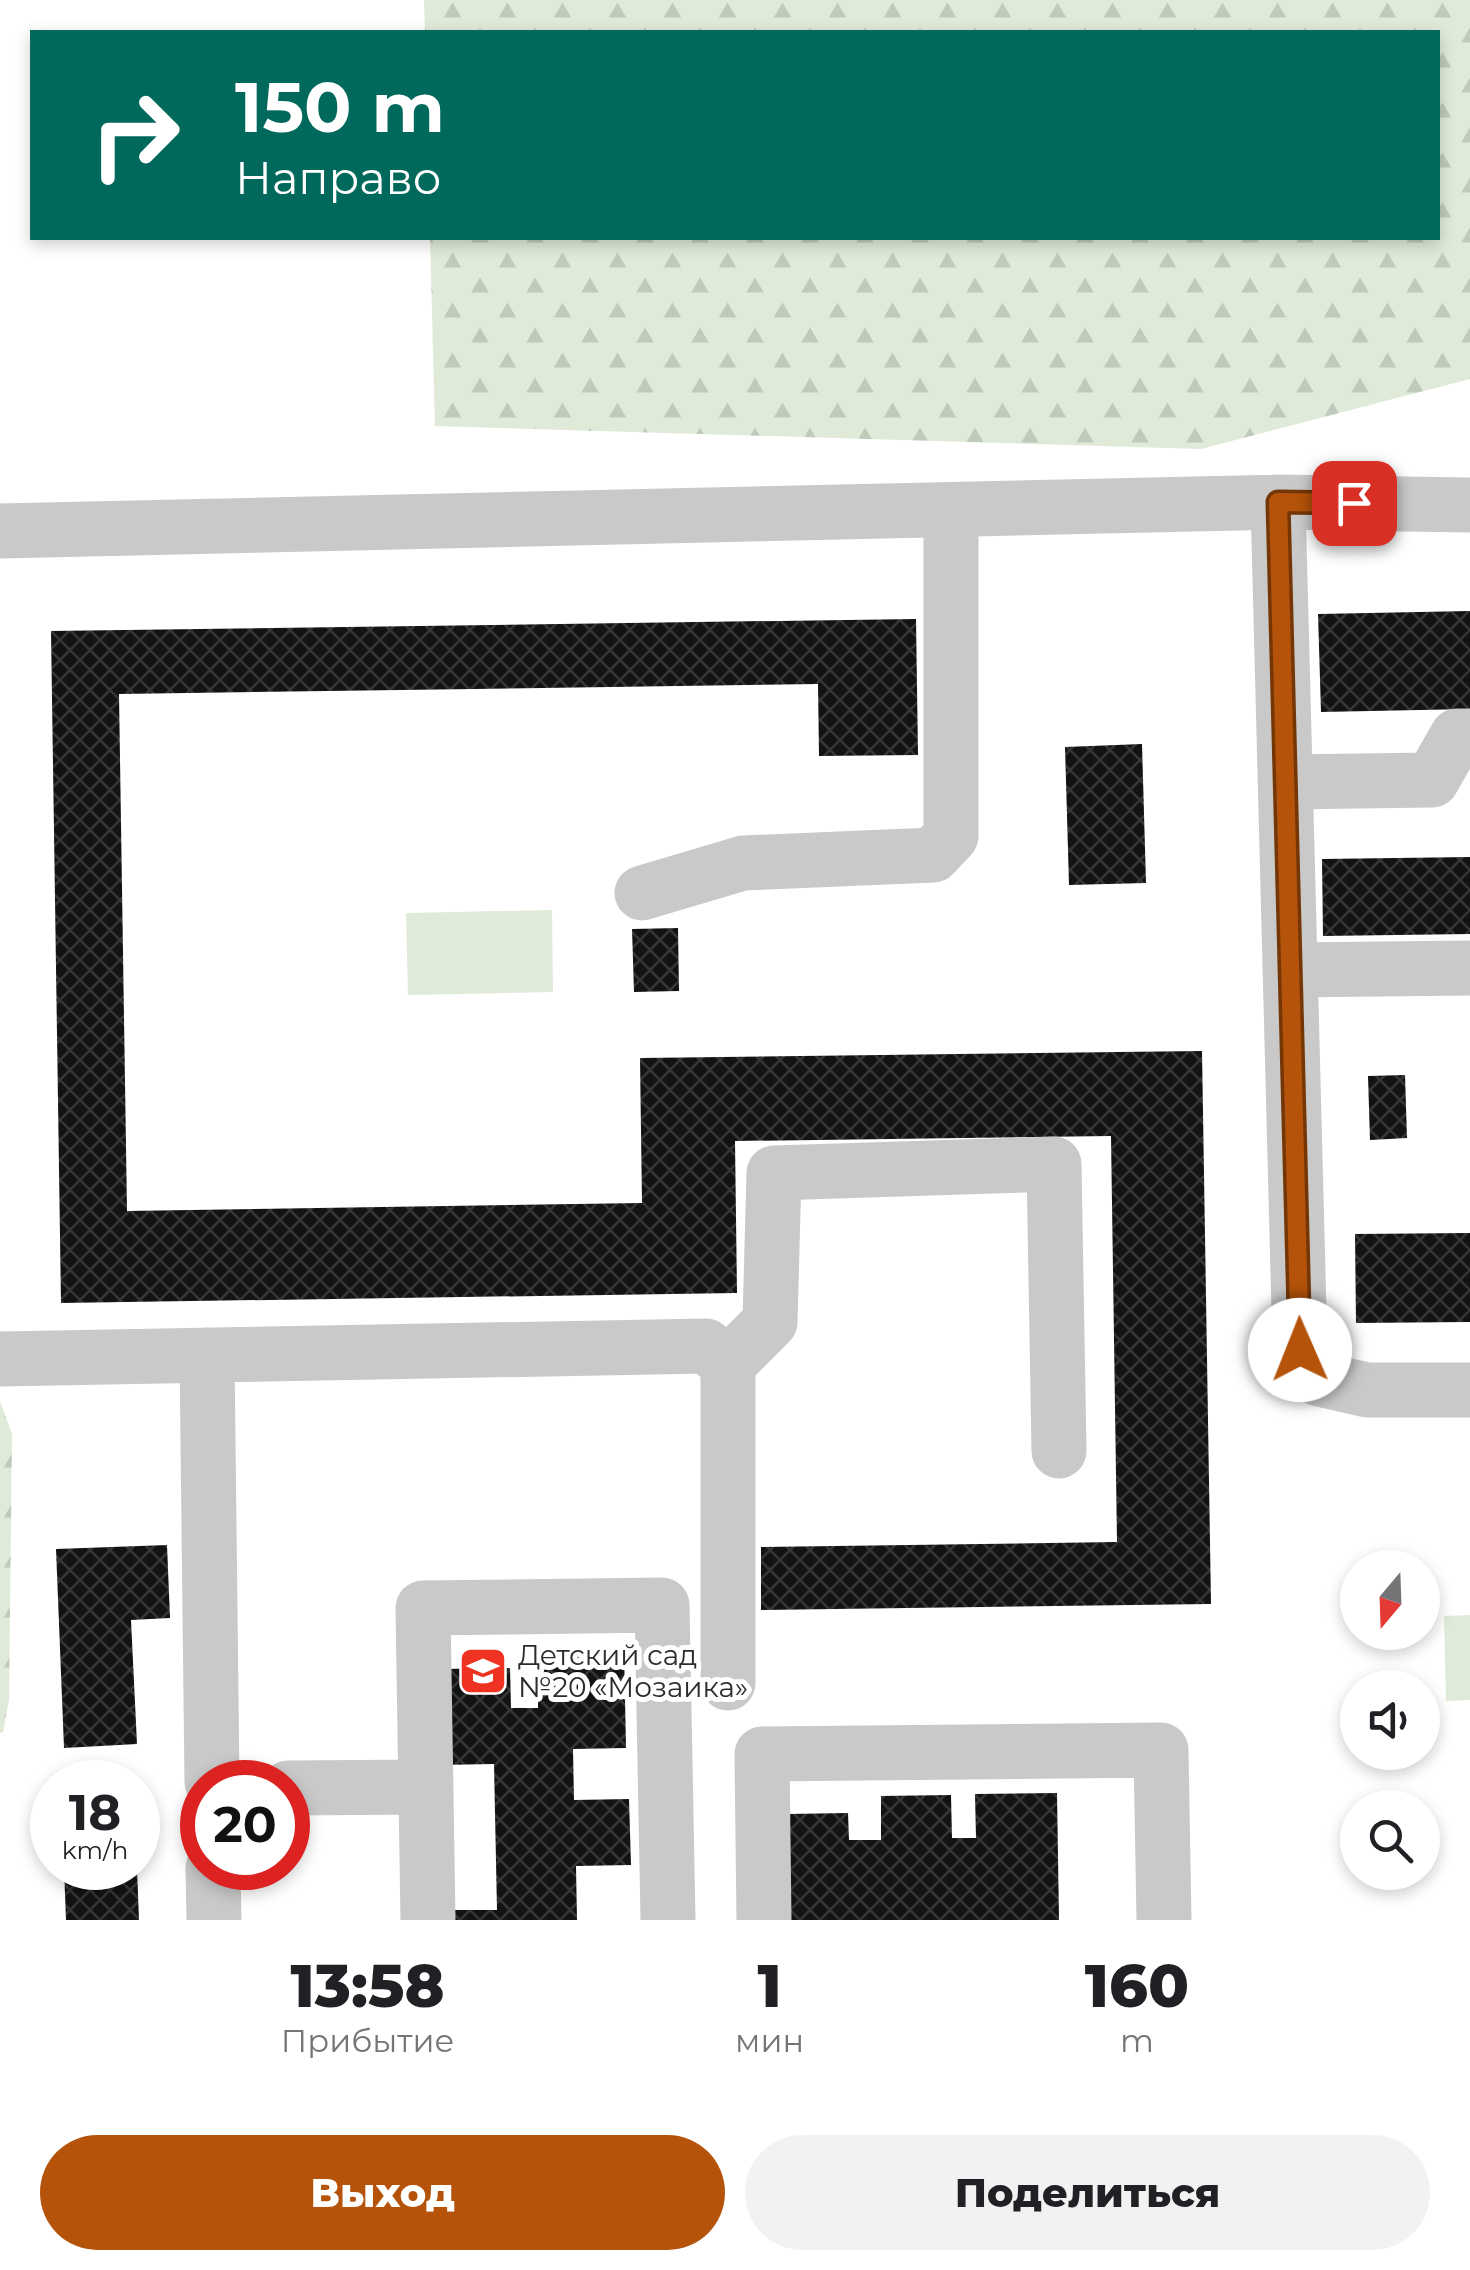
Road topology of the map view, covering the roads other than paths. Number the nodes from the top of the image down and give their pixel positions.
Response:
1 (1278, 502) junction
2 (1470, 505) edge
3 (951, 510) junction
4 (0, 531) edge
5 (1470, 736) edge
6 (1285, 782) junction
7 (642, 893) dead end
8 (1470, 968) edge
9 (1290, 970) junction
10 (207, 1355) junction
11 (0, 1359) edge
12 (728, 1364) junction
13 (1470, 1390) edge
14 (1060, 1451) dead end
15 (728, 1683) dead end
16 (212, 1760) edge
17 (426, 1787) junction
18 (310, 1788) edge
19 (213, 1890) edge
20 (214, 1920) edge
21 (428, 1920) edge
22 (668, 1920) edge
23 (764, 1920) edge
24 (1164, 1920) edge

1 - 2 street
1 - 3 street
1 - 6 street
3 - 4 street
3 - 7 street
5 - 6 street
6 - 9 street
8 - 9 street
9 - 13 street
10 - 11 street
10 - 12 street
10 - 16 street
12 - 14 street
12 - 15 street
17 - 18 street
17 - 21 street
17 - 22 street
19 - 20 street
23 - 24 street

